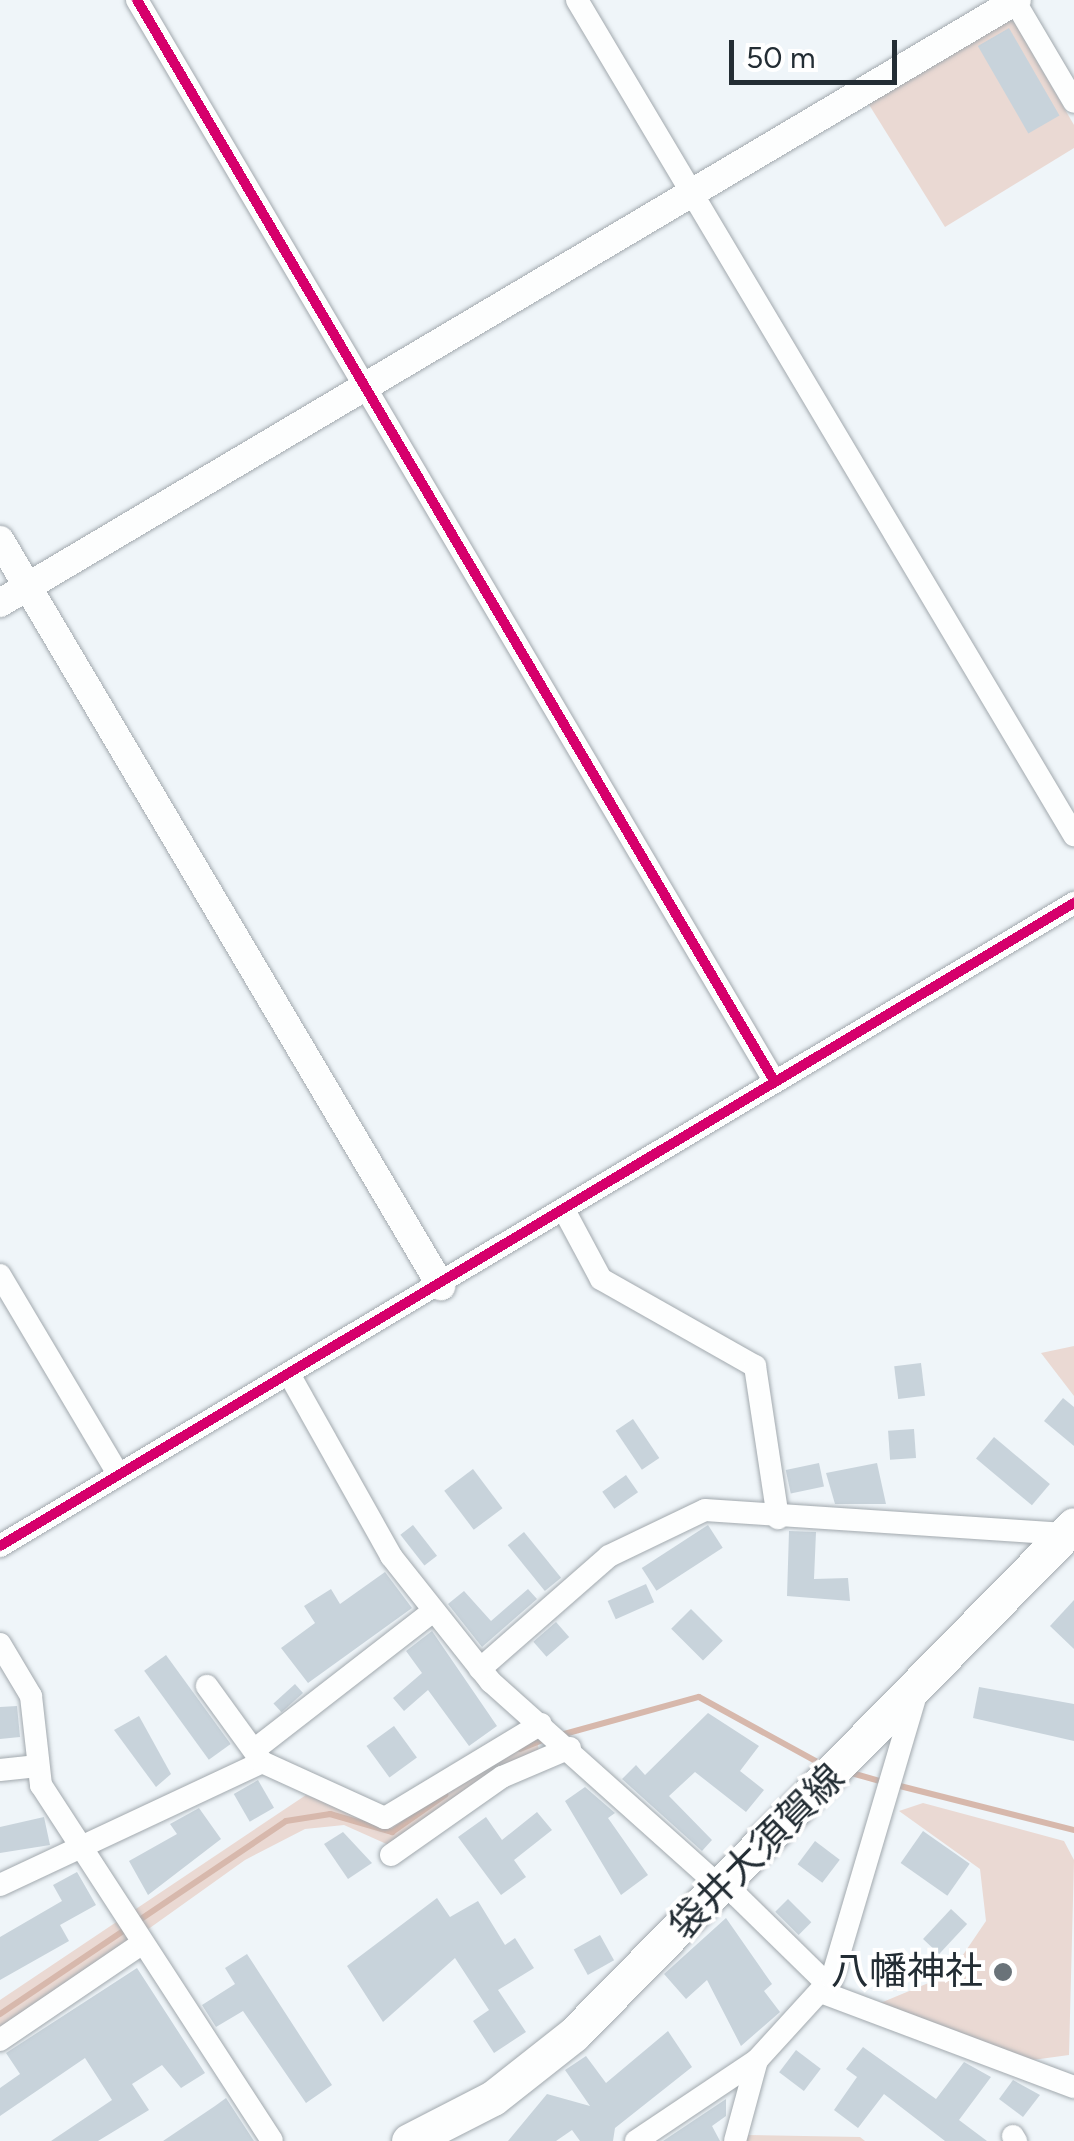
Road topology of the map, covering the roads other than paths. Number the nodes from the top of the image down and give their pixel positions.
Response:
1 (137, 0) edge
2 (577, 0) edge
3 (1016, 0) edge
4 (1074, 102) edge
5 (690, 192) junction
6 (368, 383) junction
7 (0, 540) edge
8 (28, 586) junction
9 (0, 602) edge
10 (1074, 835) edge
11 (1074, 903) edge
12 (773, 1079) junction
13 (564, 1210) junction
14 (0, 1275) edge
15 (441, 1286) junction
16 (290, 1374) junction
17 (118, 1474) junction
18 (778, 1518) junction
19 (1070, 1529) edge
20 (0, 1546) edge
21 (433, 1612) junction
22 (0, 1644) edge
23 (480, 1669) junction
24 (207, 1686) dead end
25 (917, 1689) junction
26 (541, 1724) junction
27 (570, 1748) junction
28 (258, 1756) junction
29 (38, 1766) junction
30 (0, 1770) edge
31 (80, 1848) junction
32 (390, 1855) dead end
33 (0, 1884) edge
34 (723, 1886) junction
35 (140, 1944) junction
36 (824, 1988) junction
37 (0, 2040) edge
38 (757, 2060) junction
39 (1074, 2087) edge
40 (272, 2141) edge
41 (410, 2141) edge
42 (636, 2141) edge
43 (735, 2141) edge

1 - 6 street
2 - 5 street
3 - 4 street
3 - 5 street
5 - 6 street
5 - 10 street
6 - 8 street
6 - 12 street
7 - 8 street
8 - 9 street
8 - 15 street
11 - 12 street
12 - 13 street
13 - 15 street
13 - 18 street
14 - 17 street
15 - 16 street
16 - 17 street
16 - 21 street
17 - 20 street
18 - 19 street
18 - 23 street
19 - 25 main road, 袋井大須賀線
21 - 23 street
21 - 28 street
22 - 29 street
23 - 26 street
24 - 28 street
25 - 34 main road, 袋井大須賀線
25 - 36 street
26 - 27 street
26 - 28 street
27 - 32 street
27 - 34 street
28 - 31 street
29 - 30 street
29 - 31 street
31 - 33 street
31 - 35 street
34 - 36 street
34 - 41 main road, 袋井大須賀線
35 - 37 street
35 - 40 street
36 - 38 street
36 - 39 street
38 - 42 street
38 - 43 street

